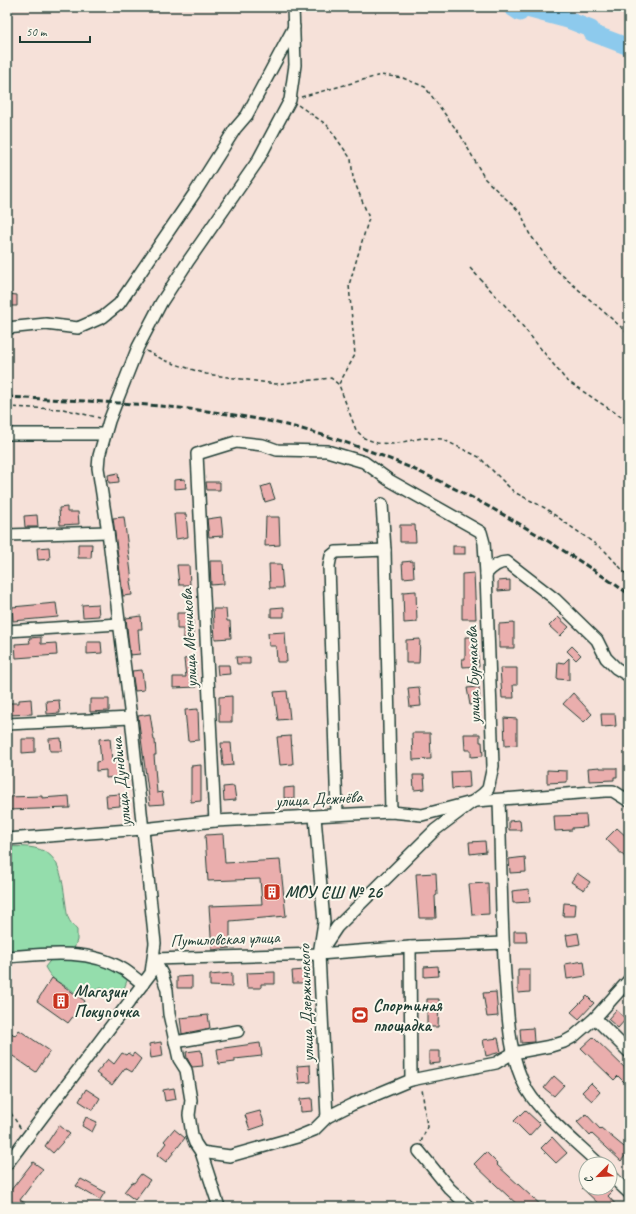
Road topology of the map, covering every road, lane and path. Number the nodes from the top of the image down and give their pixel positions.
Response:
1 (293, 7) edge
2 (294, 27) junction
3 (290, 100) junction
4 (470, 268) dead end
5 (7, 328) edge
6 (629, 334) edge
7 (138, 347) junction
8 (339, 385) junction
9 (7, 407) edge
10 (629, 420) edge
11 (109, 421) junction
12 (7, 434) edge
13 (105, 434) junction
14 (197, 454) joint
15 (382, 504) dead end
16 (108, 532) junction
17 (7, 535) edge
18 (385, 550) junction
19 (486, 574) junction
20 (629, 578) edge
21 (119, 624) junction
22 (7, 631) edge
23 (629, 676) edge
24 (131, 718) junction
25 (7, 724) edge
26 (499, 800) junction
27 (476, 801) junction
28 (629, 801) edge
29 (391, 812) junction
30 (337, 814) junction
31 (315, 817) junction
32 (215, 821) junction
33 (143, 829) junction
34 (7, 839) edge
35 (503, 943) junction
36 (410, 947) junction
37 (319, 954) junction
38 (7, 957) edge
39 (154, 959) junction
40 (629, 980) edge
41 (143, 984) junction
42 (595, 1018) junction
43 (238, 1031) dead end
44 (175, 1042) junction
45 (629, 1052) edge
46 (513, 1053) junction
47 (416, 1079) junction
48 (7, 1107) edge
49 (7, 1113) edge
50 (11, 1113) junction
51 (327, 1117) junction
52 (27, 1138) junction
53 (419, 1151) joint
54 (201, 1152) junction
55 (591, 1156) edge
56 (7, 1164) edge
57 (618, 1183) edge
58 (629, 1193) edge
59 (219, 1207) edge
60 (469, 1207) edge

1 - 2 street, улица Дундича
2 - 3 street, улица Дундича
2 - 5 street
3 - 6 path
3 - 7 street, улица Дундича
3 - 8 path
4 - 10 path
7 - 8 path
7 - 11 street, улица Дундича
8 - 20 path
9 - 11 path
11 - 13 street, улица Дундича
12 - 13 street
13 - 16 street, улица Дундича
14 - 19 street, улица Бурмакова
14 - 32 street, улица Мечникова
15 - 18 street
16 - 17 street
16 - 21 street, улица Дундича
18 - 29 street
18 - 30 street
19 - 23 street
19 - 27 street, улица Бурмакова
21 - 22 street
21 - 24 street, улица Дундича
24 - 25 street
24 - 33 street, улица Дундича
26 - 27 street, улица Дежнёва
26 - 28 street, улица Дежнёва
26 - 35 street
27 - 29 street, улица Дежнёва
27 - 37 street, улица Бурмакова
29 - 30 street, улица Дежнёва
30 - 31 street, улица Дежнёва
31 - 32 street, улица Дежнёва
31 - 37 street, улица Дзержинского
32 - 33 street, улица Дежнёва
33 - 34 street, улица Дежнёва
33 - 39 street, улица Дундича
35 - 36 street, Путиловская улица
35 - 46 street
36 - 37 street, Путиловская улица
36 - 47 street
37 - 39 street, Путиловская улица
37 - 51 street, улица Дзержинского
38 - 41 street
39 - 41 street, Путиловская улица
39 - 44 street, улица Дундича
40 - 42 street
41 - 52 street, Путиловская улица
42 - 45 street
42 - 46 street
43 - 44 street
44 - 54 street, улица Дундича
46 - 47 street
46 - 55 street
47 - 51 street
47 - 53 path
48 - 50 path
49 - 50 path
50 - 52 path
51 - 54 street
52 - 56 street, Путиловская улица
53 - 60 street
54 - 59 street, улица Дундича
57 - 58 street

